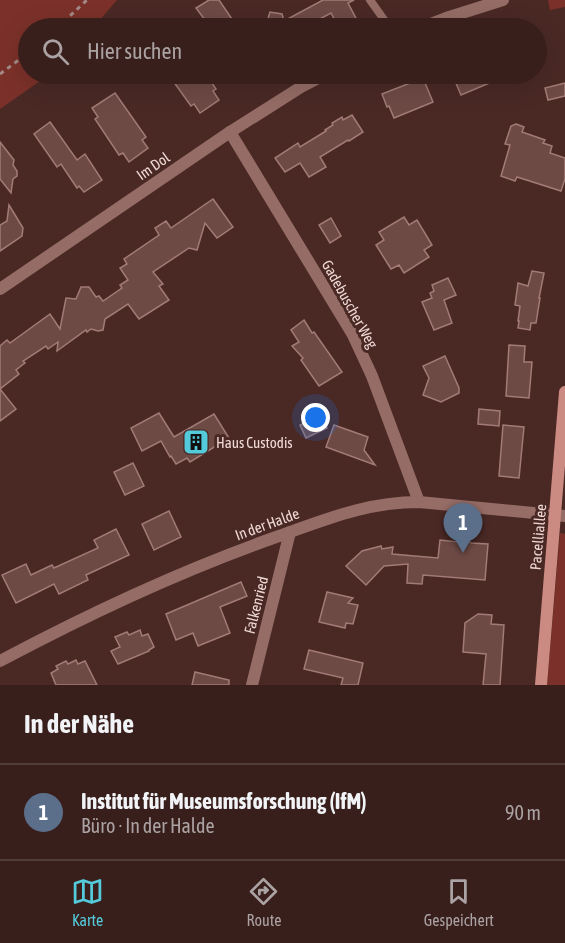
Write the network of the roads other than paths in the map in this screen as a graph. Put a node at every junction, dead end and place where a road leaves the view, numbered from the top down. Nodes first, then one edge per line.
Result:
1 (370, 0) edge
2 (503, 0) edge
3 (383, 18) edge
4 (446, 18) edge
5 (307, 84) edge
6 (230, 132) junction
7 (0, 289) edge
8 (565, 392) edge
9 (419, 502) junction
10 (560, 515) edge
11 (290, 532) junction
12 (0, 661) edge
13 (252, 685) edge
14 (541, 685) edge

1 - 3 lane
2 - 4 street
5 - 6 street, Im Dol
6 - 7 street, Im Dol
6 - 9 street, Gadebuscher Weg
8 - 10 street, Pacelliallee
9 - 10 street, In der Halde
9 - 11 street, In der Halde
10 - 14 street, Pacelliallee
11 - 12 street, In der Halde
11 - 13 street, Falkenried

